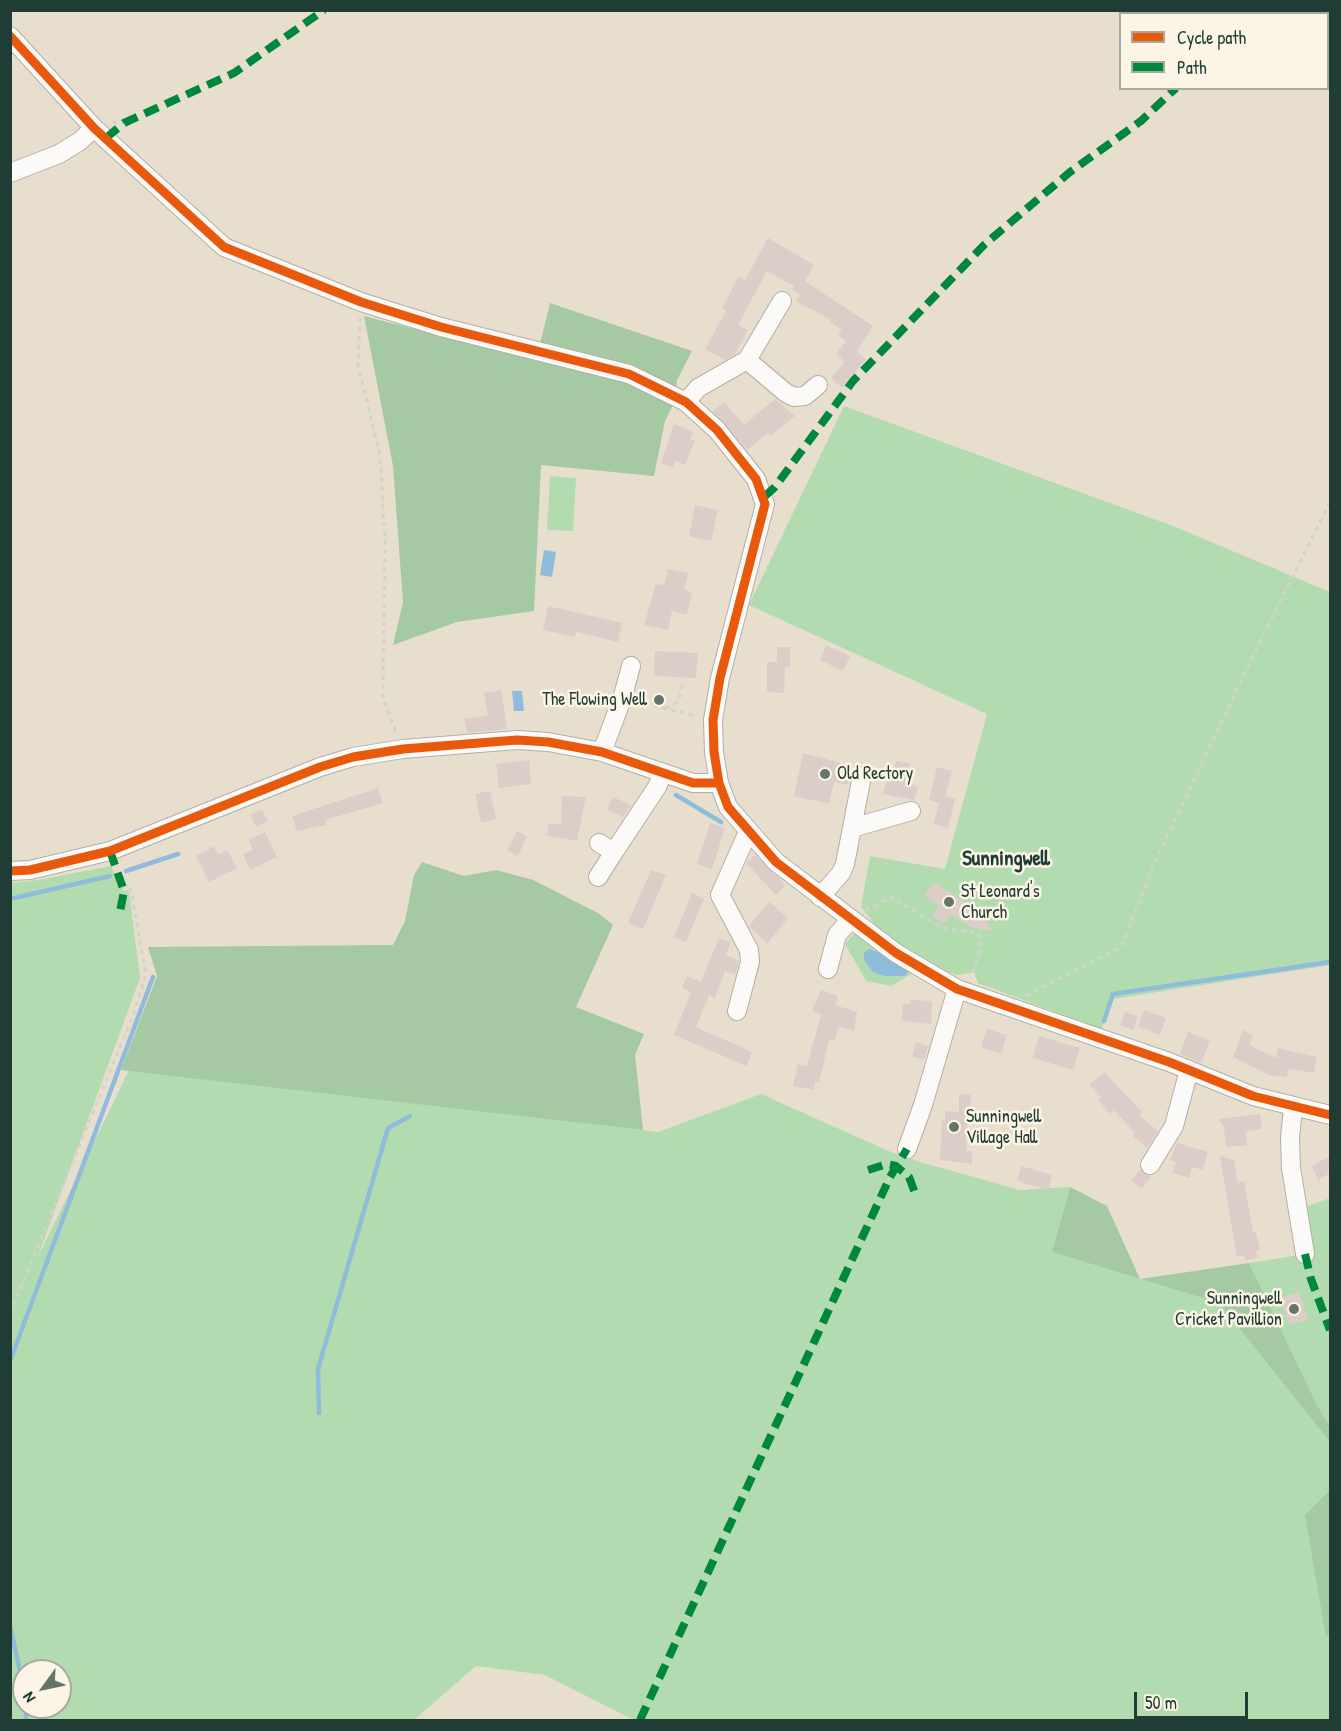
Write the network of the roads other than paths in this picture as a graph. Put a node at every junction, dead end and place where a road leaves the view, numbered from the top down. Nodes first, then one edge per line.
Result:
1 (10, 36) edge
2 (94, 128) junction
3 (10, 174) edge
4 (782, 301) dead end
5 (747, 360) junction
6 (818, 385) dead end
7 (686, 402) junction
8 (631, 666) dead end
9 (602, 752) junction
10 (662, 775) junction
11 (862, 776) dead end
12 (718, 783) junction
13 (911, 811) dead end
14 (852, 828) junction
15 (748, 832) junction
16 (10, 871) edge
17 (598, 877) dead end
18 (820, 897) junction
19 (852, 922) junction
20 (828, 969) dead end
21 (962, 990) junction
22 (737, 1011) dead end
23 (1189, 1070) junction
24 (1293, 1108) junction
25 (1330, 1115) edge
26 (906, 1149) dead end
27 (1150, 1165) dead end
28 (1305, 1254) dead end

1 - 2 street
2 - 3 street
2 - 7 street
4 - 5 street
5 - 6 street
5 - 7 street
7 - 12 street
8 - 9 street
9 - 10 street
9 - 16 street
10 - 12 street
10 - 17 street
11 - 14 street
12 - 15 street
13 - 14 street
14 - 18 street
15 - 18 street
15 - 22 street
18 - 19 street
19 - 20 street
19 - 21 street
21 - 23 street
21 - 26 street
23 - 24 street
23 - 27 street
24 - 25 street
24 - 28 street

